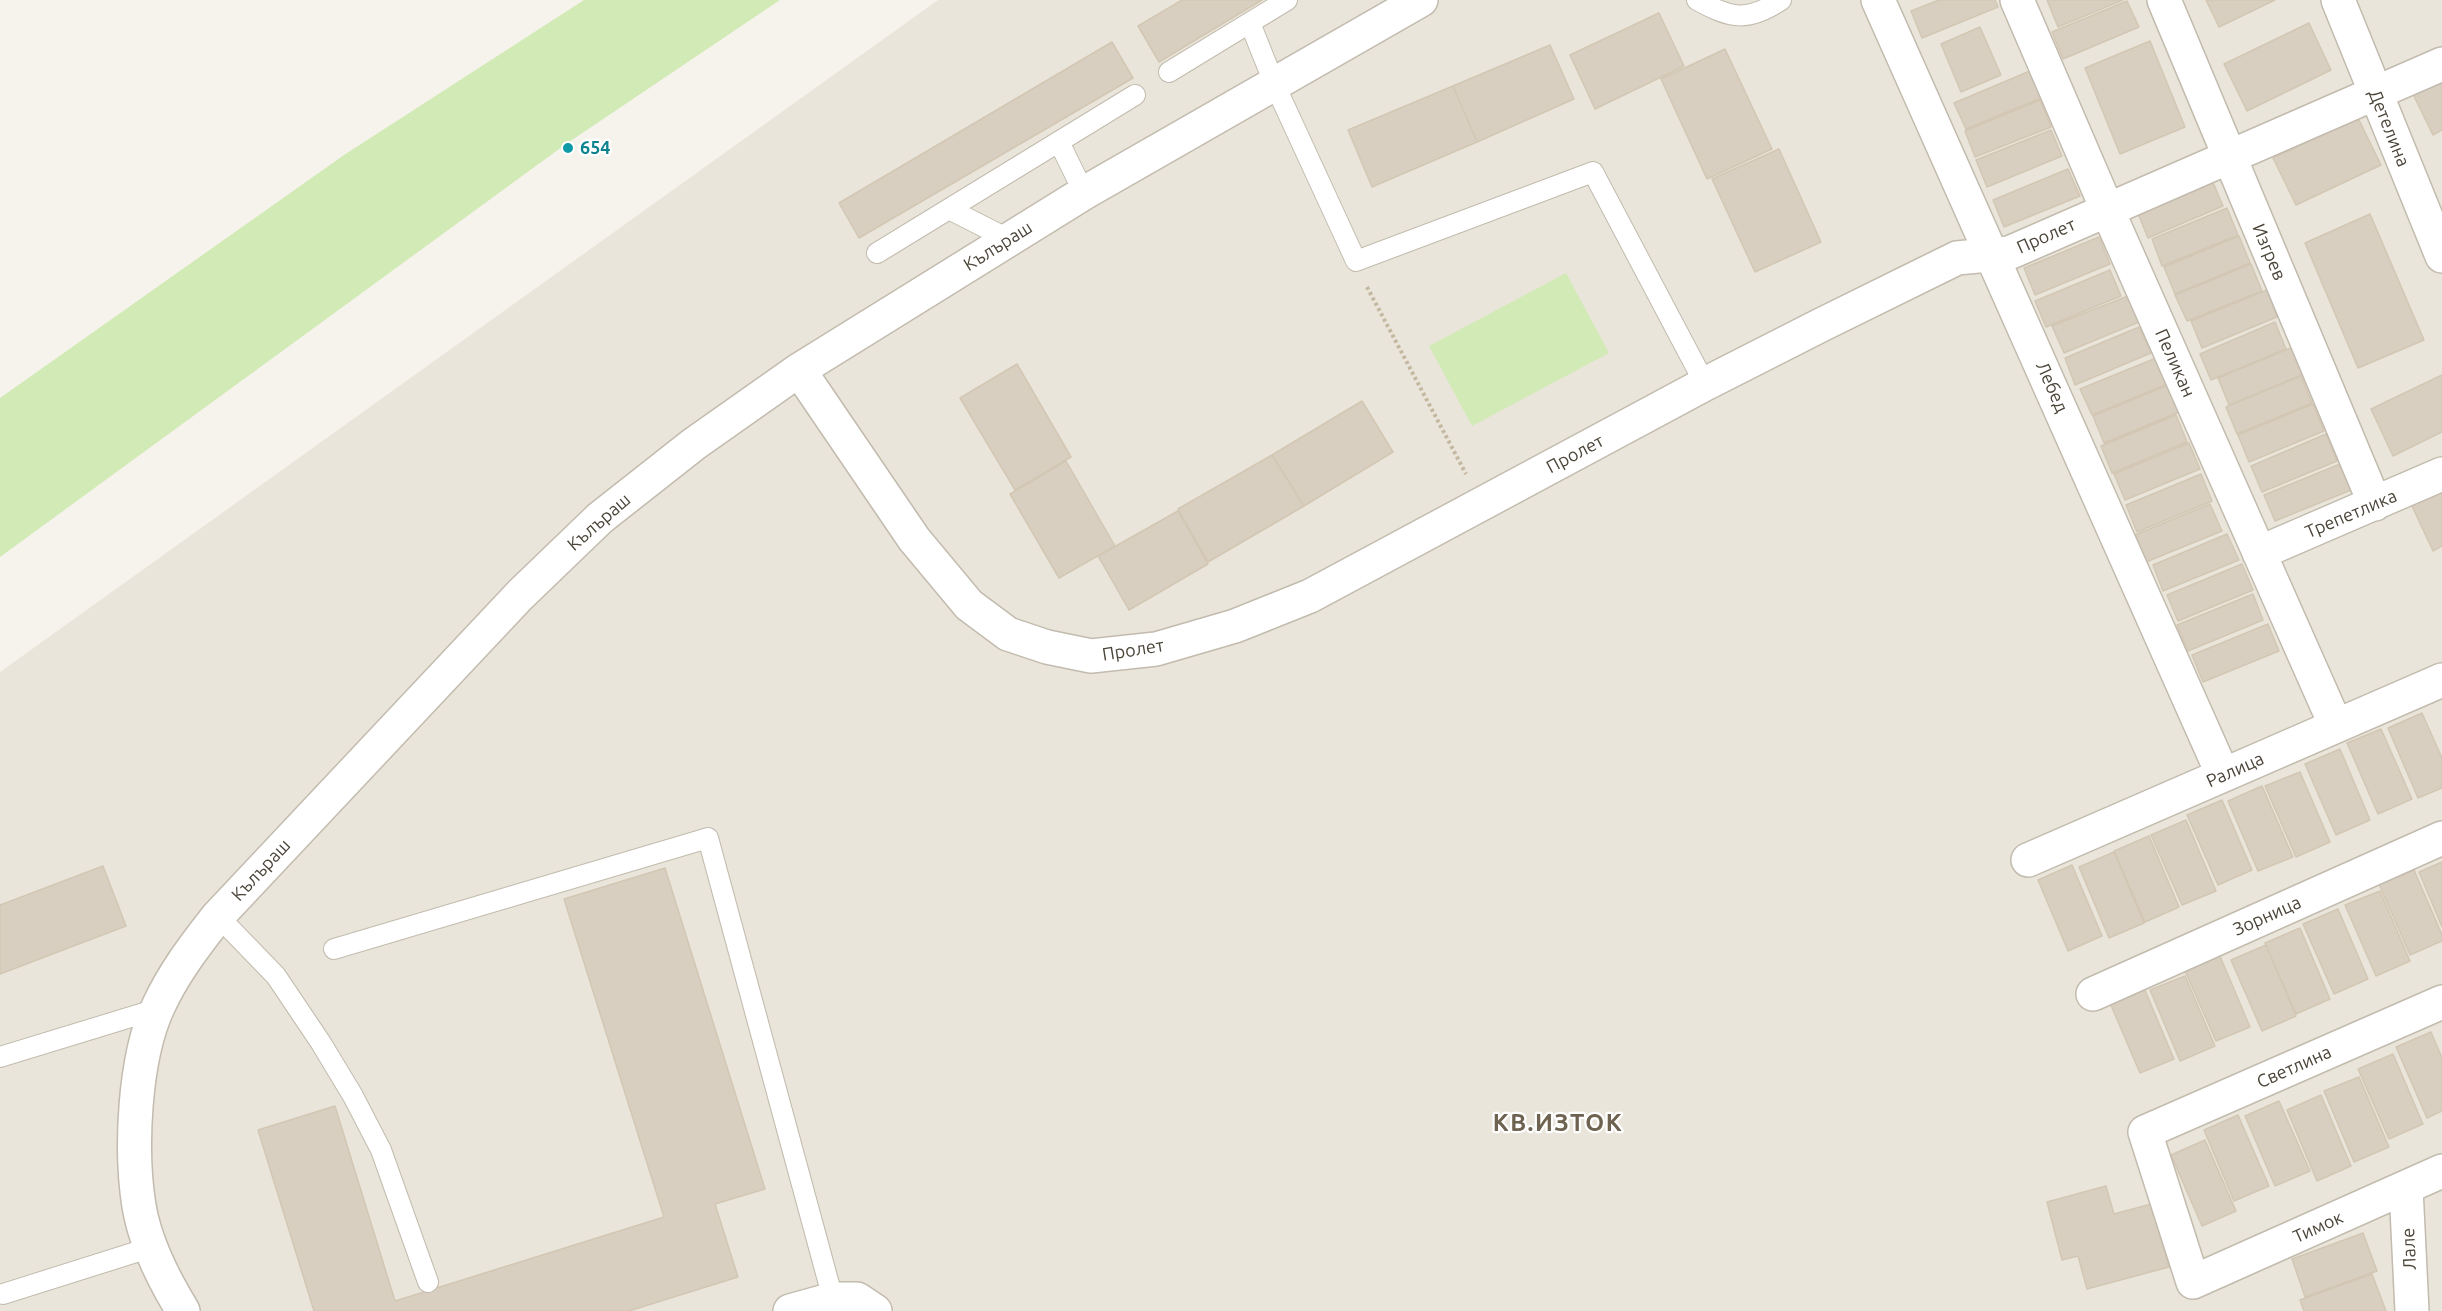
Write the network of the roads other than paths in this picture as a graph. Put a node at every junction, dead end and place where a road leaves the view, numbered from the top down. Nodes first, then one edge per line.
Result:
1 (1287, 0) edge
2 (1421, 0) edge
3 (1697, 0) edge
4 (1781, 0) edge
5 (1878, 0) edge
6 (2017, 0) edge
7 (2164, 0) edge
8 (2338, 0) edge
9 (1250, 23) junction
10 (2442, 64) edge
11 (1168, 72) dead end
12 (1274, 83) junction
13 (2375, 93) junction
14 (1135, 95) dead end
15 (1059, 142) junction
16 (2229, 157) junction
17 (1084, 193) junction
18 (949, 209) junction
19 (2107, 209) junction
20 (1008, 239) junction
21 (877, 253) dead end
22 (1993, 255) junction
23 (2442, 256) edge
24 (799, 370) junction
25 (1705, 384) junction
26 (2442, 474) edge
27 (2375, 504) junction
28 (2259, 553) junction
29 (2442, 680) edge
30 (2336, 726) junction
31 (2223, 775) junction
32 (2442, 838) edge
33 (2028, 860) dead end
34 (218, 916) junction
35 (334, 949) dead end
36 (2093, 994) dead end
37 (2442, 1002) edge
38 (157, 1009) junction
39 (0, 1058) edge
40 (2442, 1171) edge
41 (2406, 1188) junction
42 (152, 1247) junction
43 (428, 1282) dead end
44 (2193, 1282) joint
45 (4, 1297) edge
46 (833, 1299) junction
47 (183, 1311) edge
48 (790, 1311) edge
49 (875, 1311) edge
50 (2412, 1311) edge

1 - 9 lane
2 - 12 street, Кълъраш
3 - 4 lane
5 - 22 street, Лебед
6 - 19 street, Пеликан
7 - 16 street, Изгрев
8 - 13 street, Детелина
9 - 11 lane
9 - 12 lane
10 - 13 street, Пролет
12 - 17 street, Кълъраш
12 - 25 lane
13 - 16 street, Пролет
13 - 23 street, Детелина
14 - 15 lane
15 - 17 lane
15 - 18 lane
16 - 19 street, Пролет
16 - 27 street, Изгрев
17 - 20 street, Кълъраш
18 - 20 lane
18 - 21 lane
19 - 22 street, Пролет
19 - 28 street, Пеликан
20 - 24 street, Кълъраш
22 - 25 street, Пролет
22 - 31 street, Лебед
24 - 25 street, Пролет
24 - 34 street, Кълъраш
26 - 27 street, Трепетлика
27 - 28 street, Трепетлика
28 - 30 street, Пеликан
29 - 30 street, Ралица
30 - 31 street, Ралица
31 - 33 street, Ралица
32 - 36 street, Зорница
34 - 38 street, Кълъраш
34 - 43 lane
35 - 46 lane
37 - 44 street, Светлина
38 - 39 lane
38 - 42 street, Кълъраш
40 - 41 street, Тимок
41 - 44 street, Тимок
41 - 50 street, Лале
42 - 45 lane
42 - 47 street, Кълъраш
46 - 48 street
46 - 49 street

